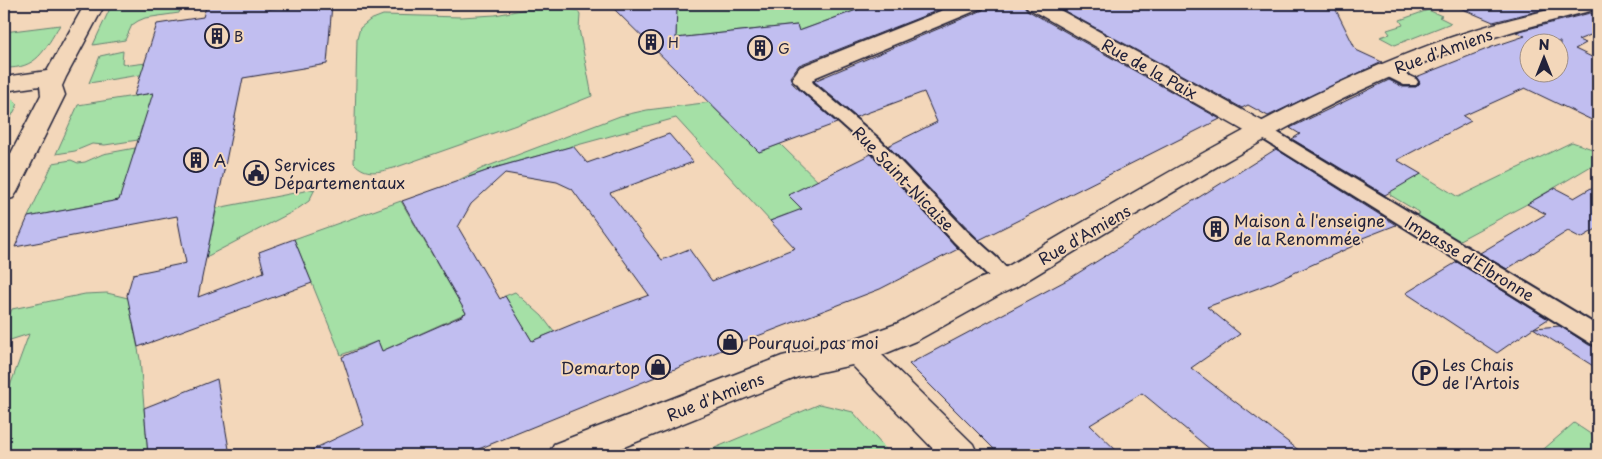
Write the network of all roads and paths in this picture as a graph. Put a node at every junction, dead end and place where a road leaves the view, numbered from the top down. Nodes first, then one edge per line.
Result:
1 (95, 4) edge
2 (975, 4) edge
3 (1035, 4) edge
4 (1589, 4) edge
5 (1388, 71) junction
6 (55, 77) junction
7 (803, 78) joint
8 (1410, 82) dead end
9 (4, 84) edge
10 (1264, 132) junction
11 (4, 192) edge
12 (1006, 280) junction
13 (1598, 337) edge
14 (858, 351) junction
15 (566, 455) edge
16 (961, 455) edge

1 - 6 street
2 - 7 street
3 - 10 street, Rue de la Paix
4 - 5 street, Rue d'Amiens
5 - 8 lane
5 - 10 street, Rue d'Amiens
6 - 9 street
6 - 11 street
7 - 12 lane, Rue Saint-Nicaise
10 - 12 street, Rue d'Amiens
10 - 13 lane, Impasse d'Elbronne
12 - 14 street, Rue d'Amiens
14 - 15 street, Rue d'Amiens
14 - 16 street

